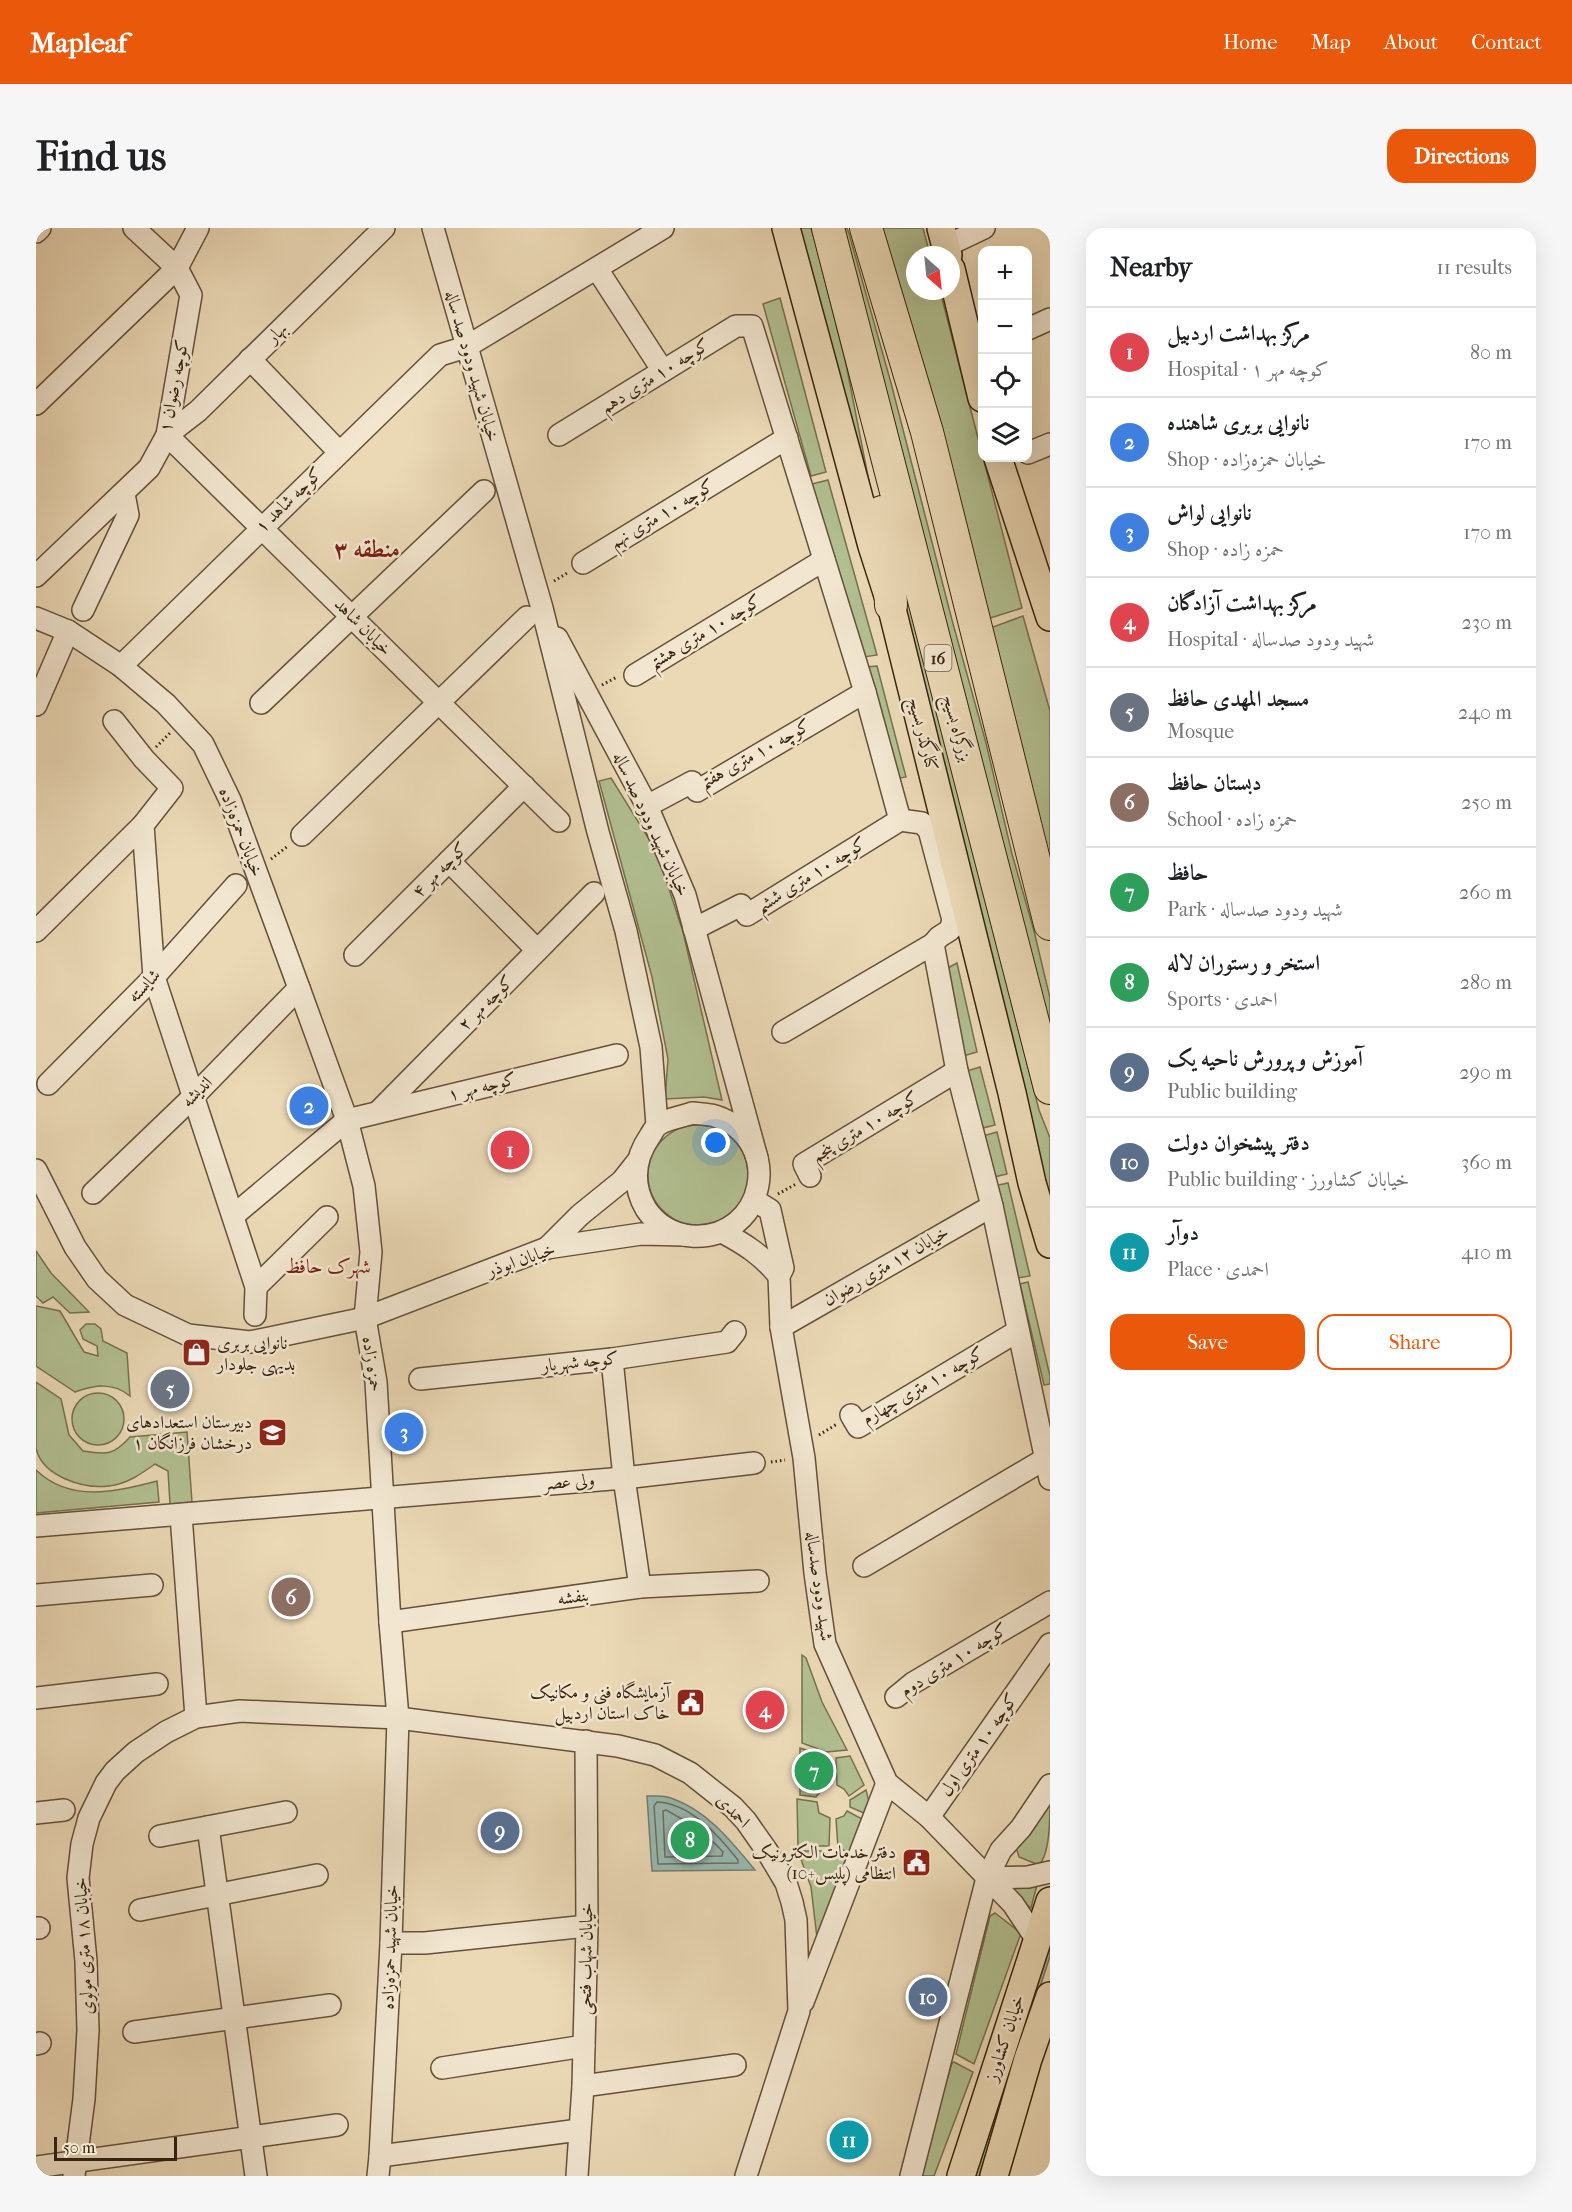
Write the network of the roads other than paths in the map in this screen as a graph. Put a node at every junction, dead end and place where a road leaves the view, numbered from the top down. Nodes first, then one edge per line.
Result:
1 (40, 228) edge
2 (134, 228) edge
3 (198, 228) edge
4 (384, 228) edge
5 (433, 228) edge
6 (663, 228) edge
7 (786, 228) edge
8 (828, 228) edge
9 (866, 228) edge
10 (984, 228) edge
11 (36, 232) edge
12 (951, 246) edge
13 (177, 268) junction
14 (597, 269) junction
15 (960, 295) edge
16 (1050, 319) edge
17 (1032, 326) edge
18 (466, 346) junction
19 (977, 350) edge
20 (250, 359) junction
21 (663, 371) junction
22 (36, 404) edge
23 (167, 435) junction
24 (560, 435) dead end
25 (787, 438) junction
26 (1050, 444) edge
27 (1032, 451) edge
28 (339, 452) junction
29 (1007, 462) edge
30 (484, 491) dead end
31 (124, 494) junction
32 (262, 527) junction
33 (824, 560) junction
34 (583, 563) road end
35 (36, 576) edge
36 (1045, 581) edge
37 (535, 605) junction
38 (891, 605) junction
39 (83, 610) dead end
40 (353, 617) junction
41 (1050, 617) edge
42 (36, 618) edge
43 (68, 631) junction
44 (121, 666) junction
45 (635, 675) road end
46 (865, 692) junction
47 (438, 702) junction
48 (261, 703) dead end
49 (36, 705) edge
50 (114, 721) dead end
51 (524, 786) junction
52 (647, 806) junction
53 (900, 820) junction
54 (559, 821) dead end
55 (143, 825) junction
56 (302, 835) road end
57 (449, 861) junction
58 (236, 885) dead end
59 (594, 893) dead end
60 (1050, 924) edge
61 (694, 929) junction
62 (36, 931) edge
63 (933, 944) junction
64 (537, 950) junction
65 (356, 955) dead end
66 (154, 977) junction
67 (299, 988) junction
68 (783, 1032) dead end
69 (617, 1055) dead end
70 (957, 1071) junction
71 (48, 1084) dead end
72 (1050, 1088) edge
73 (194, 1096) junction
74 (377, 1113) junction
75 (347, 1120) junction
76 (657, 1125) junction
77 (757, 1158) junction
78 (637, 1162) junction
79 (36, 1170) edge
80 (810, 1176) road end
81 (93, 1192) dead end
82 (755, 1198) junction
83 (992, 1206) junction
84 (233, 1216) junction
85 (327, 1217) dead end
86 (722, 1232) junction
87 (684, 1235) junction
88 (1050, 1244) edge
89 (546, 1248) junction
90 (779, 1276) junction
91 (256, 1287) junction
92 (255, 1315) dead end
93 (365, 1318) junction
94 (781, 1327) junction
95 (1018, 1331) junction
96 (735, 1332) dead end
97 (612, 1359) junction
98 (420, 1379) dead end
99 (851, 1415) road end
100 (754, 1463) road end
101 (1048, 1469) edge
102 (624, 1478) junction
103 (384, 1498) junction
104 (181, 1515) junction
105 (36, 1526) edge
106 (864, 1566) dead end
107 (758, 1581) dead end
108 (153, 1585) dead end
109 (640, 1587) junction
110 (36, 1595) edge
111 (1050, 1602) edge
112 (390, 1622) junction
113 (1050, 1644) edge
114 (157, 1684) dead end
115 (896, 1697) dead end
116 (36, 1698) edge
117 (196, 1717) junction
118 (398, 1718) junction
119 (586, 1741) junction
120 (887, 1782) junction
121 (1050, 1785) edge
122 (64, 1810) dead end
123 (286, 1812) dead end
124 (36, 1813) edge
125 (929, 1817) junction
126 (208, 1827) junction
127 (160, 1836) dead end
128 (1050, 1872) edge
129 (317, 1875) dead end
130 (987, 1878) junction
131 (217, 1896) junction
132 (1050, 1901) edge
133 (140, 1910) dead end
134 (587, 1926) junction
135 (1037, 1940) junction
136 (390, 1943) junction
137 (1050, 1996) edge
138 (330, 2006) dead end
139 (799, 2011) junction
140 (233, 2018) junction
141 (134, 2032) dead end
142 (584, 2046) junction
143 (735, 2065) dead end
144 (442, 2068) dead end
145 (583, 2086) junction
146 (337, 2125) dead end
147 (579, 2130) junction
148 (250, 2138) junction
149 (379, 2166) edge
150 (36, 2167) edge
151 (76, 2169) edge
152 (749, 2175) edge
153 (255, 2176) edge
154 (577, 2176) edge
155 (911, 2176) edge
156 (961, 2176) edge
157 (994, 2176) edge

1 - 11 street
2 - 13 street, کوچه رضوان ۱
3 - 13 street
4 - 20 street, بهار
5 - 18 street, خیابان شهید ودود صد ساله
6 - 14 street, کوچه شاهد ۱
7 - 38 main road, کنارگذر بسیج
8 - 38 highway
8 - 72 highway, بزرگراه بسیج / 16
9 - 60 highway
10 - 12 street
13 - 22 street
13 - 23 street, کوچه رضوان ۱
14 - 18 street, کوچه شاهد ۱
14 - 21 street
15 - 19 main road
16 - 17 street
18 - 28 street, کوچه شاهد ۱
18 - 37 street, خیابان شهید ودود صد ساله
20 - 23 street, بهار
20 - 28 street
21 - 24 street, کوچه ۱۰ متری دهم
21 - 25 street, کوچه ۱۰ متری دهم
23 - 31 street, کوچه رضوان ۱
23 - 32 street, خیابان شاهد
25 - 33 street
25 - 34 street, کوچه ۱۰ متری نهم
26 - 27 street
28 - 32 street, کوچه شاهد ۱
29 - 36 main road
30 - 40 street
31 - 35 street, کوچه رضوان ۱
31 - 39 street
32 - 40 street, خیابان شاهد
32 - 44 street, کوچه شاهد ۱
33 - 45 street, کوچه ۱۰ متری هشتم
33 - 46 street
36 - 41 main road
37 - 47 street
37 - 52 street, خیابان شهید ودود صد ساله
37 - 76 street, خیابان شهید ودود صد ساله
38 - 88 main road, کنارگذر بسیج
40 - 47 street, خیابان شاهد
40 - 48 street
42 - 43 street, خیابان حمزه‌زاده
43 - 44 street, خیابان حمزه‌زاده
43 - 49 street
44 - 67 street, خیابان حمزه‌زاده
46 - 52 street, کوچه ۱۰ متری هفتم
46 - 53 street
47 - 51 street, خیابان شاهد
47 - 56 street
50 - 55 street
51 - 54 street, خیابان شاهد
51 - 57 street, کوچه مهر ۴
52 - 61 street, خیابان شهید ودود صد ساله
53 - 61 street, کوچه ۱۰ متری ششم
53 - 63 street
55 - 62 street
55 - 66 street
57 - 64 street
57 - 65 street, کوچه مهر ۴
58 - 66 street, شایسته
59 - 64 street, کوچه مهر ۲
61 - 77 street, خیابان شهید ودود صد ساله
63 - 68 street
63 - 70 street
64 - 74 street, کوچه مهر ۲
66 - 71 street, شایسته
66 - 73 street
67 - 73 street, اندیشه
67 - 75 street, خیابان حمزه‌زاده
69 - 74 street, کوچه مهر ۱
70 - 80 street, کوچه ۱۰ متری پنجم
70 - 83 street
73 - 81 street, اندیشه
73 - 84 street
74 - 75 street, کوچه مهر ۱
75 - 84 street
75 - 93 street, حمزه زاده
76 - 77 street
76 - 78 street
77 - 82 street
78 - 87 street
78 - 89 street
79 - 93 street, خیابان ابوذر
82 - 86 street
82 - 90 street, شهید ودود صدساله
83 - 94 street, خیابان ۱۲ متری رضوان
83 - 95 street
84 - 91 street
85 - 91 street
86 - 87 street
86 - 90 street
87 - 89 street, خیابان ابوذر
89 - 93 street, خیابان ابوذر
90 - 94 street, شهید ودود صدساله
91 - 92 street
93 - 103 street, حمزه زاده
94 - 120 street, شهید ودود صدساله
95 - 99 street, کوچه ۱۰ متری چهارم
95 - 101 street
96 - 97 street, کوچه شهریار
97 - 98 street, کوچه شهریار
97 - 102 street
100 - 102 street, ولی عصر
101 - 106 street
102 - 103 street, ولی عصر
102 - 109 street
103 - 104 street, ولی عصر
103 - 112 street, حمزه زاده
104 - 105 street, ولی عصر
104 - 117 street
107 - 109 street, بنفشه
108 - 110 street
109 - 112 street, بنفشه
111 - 115 street, کوچه ۱۰ متری دوم
112 - 118 street, حمزه زاده
113 - 125 street, کوچه ۱۰ متری اول
114 - 116 street
117 - 118 street, خیابان ۱۸ متری مولوی
117 - 151 street, خیابان ۱۸ متری مولوی
118 - 119 street, احمدی
118 - 136 street, خیابان شهید حمزه‌زاده
119 - 134 street, خیابان شهاب فتحی
119 - 139 street, احمدی
120 - 125 street, شهید ودود صدساله
120 - 139 street
121 - 130 street
122 - 124 street
123 - 126 street
125 - 130 street, شهید ودود صدساله
126 - 127 street
126 - 131 street
128 - 130 street
129 - 131 street
130 - 135 street, شهید ودود صدساله
130 - 155 street
131 - 133 street
131 - 140 street
132 - 135 main road, خیابان کشاورز
134 - 136 street
134 - 142 street, خیابان شهاب فتحی
135 - 156 main road, خیابان کشاورز
136 - 149 street, خیابان شهید حمزه‌زاده
137 - 157 main road, خیابان کشاورز
138 - 140 street
139 - 152 street, احمدی
140 - 141 street
140 - 148 street
142 - 144 street
142 - 145 street, خیابان شهاب فتحی
143 - 145 street
145 - 147 street, خیابان شهاب فتحی
146 - 148 street
147 - 149 street
147 - 154 street, خیابان شهاب فتحی
148 - 151 street
148 - 153 street
150 - 151 street

